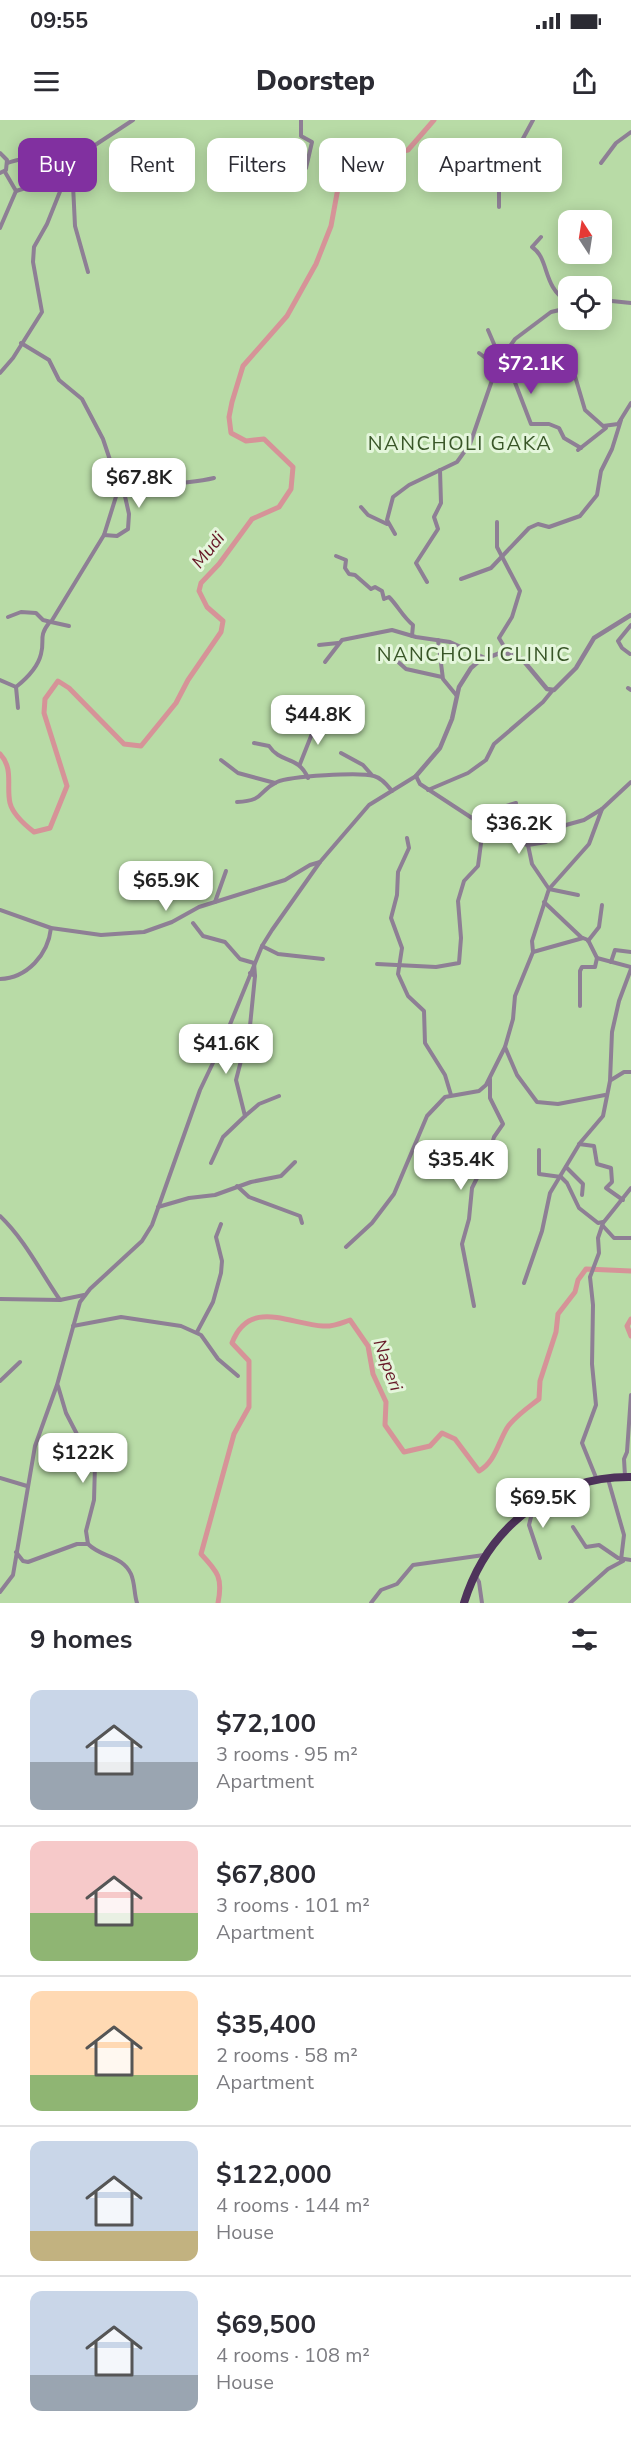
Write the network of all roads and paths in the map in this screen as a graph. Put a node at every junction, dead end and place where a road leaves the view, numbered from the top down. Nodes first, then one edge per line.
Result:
1 (133, 120) edge
2 (301, 120) edge
3 (533, 120) edge
4 (631, 132) edge
5 (305, 138) edge
6 (307, 139) edge
7 (97, 144) edge
8 (0, 153) edge
9 (18, 160) edge
10 (8, 163) junction
11 (601, 163) dead end
12 (307, 164) edge
13 (3, 172) edge
14 (16, 191) joint
15 (59, 192) edge
16 (73, 192) edge
17 (498, 207) dead end
18 (0, 228) edge
19 (541, 237) dead end
20 (88, 273) dead end
21 (558, 294) edge
22 (612, 301) edge
23 (631, 303) edge
24 (558, 311) edge
25 (488, 330) dead end
26 (21, 343) junction
27 (479, 354) dead end
28 (504, 354) junction
29 (569, 356) dead end
30 (494, 357) junction
31 (0, 373) edge
32 (631, 403) edge
33 (621, 420) junction
34 (607, 428) junction
35 (440, 470) junction
36 (214, 478) dead end
37 (119, 487) junction
38 (124, 492) junction
39 (361, 507) dead end
40 (497, 522) dead end
41 (390, 525) junction
42 (395, 534) dead end
43 (104, 535) junction
44 (502, 555) junction
45 (336, 556) dead end
46 (461, 579) dead end
47 (427, 582) dead end
48 (631, 615) edge
49 (8, 617) dead end
50 (50, 623) junction
51 (631, 625) edge
52 (69, 626) dead end
53 (412, 636) junction
54 (438, 640) junction
55 (338, 644) junction
56 (319, 645) dead end
57 (508, 653) junction
58 (630, 654) edge
59 (485, 658) junction
60 (396, 660) dead end
61 (325, 662) dead end
62 (442, 677) junction
63 (0, 680) edge
64 (16, 687) junction
65 (552, 691) junction
66 (457, 696) junction
67 (18, 708) dead end
68 (317, 721) dead end
69 (254, 743) dead end
70 (341, 753) dead end
71 (221, 760) dead end
72 (300, 764) junction
73 (371, 775) junction
74 (416, 776) junction
75 (308, 778) junction
76 (631, 782) edge
77 (275, 783) junction
78 (427, 790) junction
79 (392, 791) junction
80 (237, 802) dead end
81 (516, 803) dead end
82 (602, 808) junction
83 (475, 820) junction
84 (483, 828) junction
85 (407, 838) dead end
86 (528, 845) junction
87 (320, 862) junction
88 (226, 871) dead end
89 (549, 889) junction
90 (578, 895) dead end
91 (215, 902) junction
92 (544, 902) junction
93 (602, 906) dead end
94 (0, 910) edge
95 (193, 923) dead end
96 (51, 928) junction
97 (583, 938) junction
98 (588, 941) junction
99 (262, 946) junction
100 (533, 952) junction
101 (631, 952) edge
102 (597, 958) junction
103 (323, 959) dead end
104 (611, 962) junction
105 (254, 963) junction
106 (377, 964) dead end
107 (398, 964) junction
108 (631, 968) edge
109 (250, 973) junction
110 (255, 976) junction
111 (0, 979) edge
112 (580, 1006) dead end
113 (505, 1047) junction
114 (631, 1072) edge
115 (490, 1079) junction
116 (610, 1081) junction
117 (451, 1095) junction
118 (605, 1095) junction
119 (279, 1096) dead end
120 (244, 1116) junction
121 (579, 1144) junction
122 (539, 1150) dead end
123 (295, 1162) dead end
124 (212, 1163) dead end
125 (566, 1167) junction
126 (561, 1177) junction
127 (237, 1186) junction
128 (631, 1188) edge
129 (582, 1196) dead end
130 (623, 1200) junction
131 (158, 1207) junction
132 (0, 1216) edge
133 (302, 1223) dead end
134 (221, 1224) dead end
135 (603, 1224) junction
136 (630, 1240) edge
137 (346, 1247) dead end
138 (524, 1283) dead end
139 (85, 1295) junction
140 (0, 1299) edge
141 (60, 1300) junction
142 (474, 1306) dead end
143 (74, 1326) junction
144 (197, 1332) junction
145 (20, 1362) dead end
146 (238, 1376) dead end
147 (0, 1381) edge
148 (57, 1385) junction
149 (631, 1395) edge
150 (628, 1477) edge
151 (0, 1478) edge
152 (608, 1478) junction
153 (597, 1480) junction
154 (27, 1486) junction
155 (530, 1508) junction
156 (573, 1527) dead end
157 (88, 1544) junction
158 (16, 1552) junction
159 (485, 1555) junction
160 (540, 1558) dead end
161 (623, 1560) junction
162 (631, 1560) edge
163 (475, 1575) junction
164 (0, 1592) edge
165 (137, 1603) edge
166 (370, 1603) edge
167 (464, 1603) edge
168 (482, 1603) edge
169 (570, 1603) edge

1 - 7 street
2 - 5 street
3 - 17 street
4 - 11 street
6 - 12 street
8 - 10 street
9 - 10 street
10 - 13 street
13 - 14 street
14 - 18 street
15 - 26 street
16 - 20 street
19 - 21 street
22 - 23 street
24 - 28 street
25 - 30 street
26 - 31 street
26 - 37 street
27 - 30 street
28 - 30 street
28 - 34 street
28 - 35 street
29 - 34 street
32 - 33 street
33 - 34 street
33 - 44 street
35 - 41 street
35 - 47 street
36 - 38 street
37 - 38 street
37 - 43 street
38 - 43 street
39 - 41 street
40 - 44 street
41 - 42 street
43 - 50 street
44 - 46 street
44 - 57 street
45 - 53 street
48 - 65 street
49 - 50 street
50 - 52 street
50 - 64 street
51 - 58 street
53 - 54 street
53 - 55 street
54 - 59 street
54 - 62 street
55 - 56 street
55 - 61 street
57 - 59 street
57 - 65 street
59 - 66 street
60 - 62 street
62 - 66 street
63 - 64 street
64 - 67 street
65 - 78 street
66 - 74 street
68 - 72 street
69 - 72 street
70 - 73 street
71 - 77 street
72 - 75 street
73 - 75 street
73 - 79 street
74 - 78 street
74 - 79 street
75 - 77 street
76 - 82 street
77 - 80 street
78 - 83 street
79 - 87 street
81 - 83 street
82 - 86 street
82 - 89 street
83 - 84 street
84 - 86 street
84 - 107 street
85 - 107 street
86 - 89 street
87 - 91 street
87 - 99 street
88 - 91 street
89 - 90 street
89 - 92 street
91 - 96 street
92 - 97 street
92 - 100 street
93 - 98 street
94 - 96 street
95 - 105 street
96 - 111 street
97 - 98 street
97 - 100 street
98 - 102 street
99 - 103 street
99 - 105 street
100 - 113 street
101 - 104 street
102 - 104 street
102 - 112 street
104 - 108 street
105 - 109 street
105 - 110 street
106 - 107 street
107 - 117 street
108 - 116 street
109 - 110 street
109 - 131 street
110 - 120 street
113 - 115 street
113 - 118 street
114 - 116 street
115 - 117 street
115 - 142 street
116 - 118 street
117 - 137 street
118 - 121 street
119 - 120 street
120 - 124 street
121 - 125 street
121 - 130 street
122 - 126 street
123 - 127 street
125 - 126 street
125 - 129 street
126 - 135 street
126 - 138 street
127 - 131 street
127 - 133 street
128 - 130 street
130 - 135 street
131 - 139 street
132 - 141 street
134 - 144 street
135 - 136 street
135 - 153 street
139 - 141 street
139 - 143 street
140 - 141 street
143 - 144 street
143 - 148 street
144 - 146 street
145 - 147 street
148 - 154 street
148 - 157 street
149 - 150 street
150 - 152 highway
151 - 154 street
152 - 153 highway
152 - 161 street
153 - 155 highway
154 - 158 street
155 - 159 highway
155 - 160 street
156 - 161 street
157 - 158 street
157 - 165 street
158 - 164 street
159 - 163 highway
159 - 166 street
161 - 162 street
161 - 169 street
163 - 167 highway
163 - 168 street

